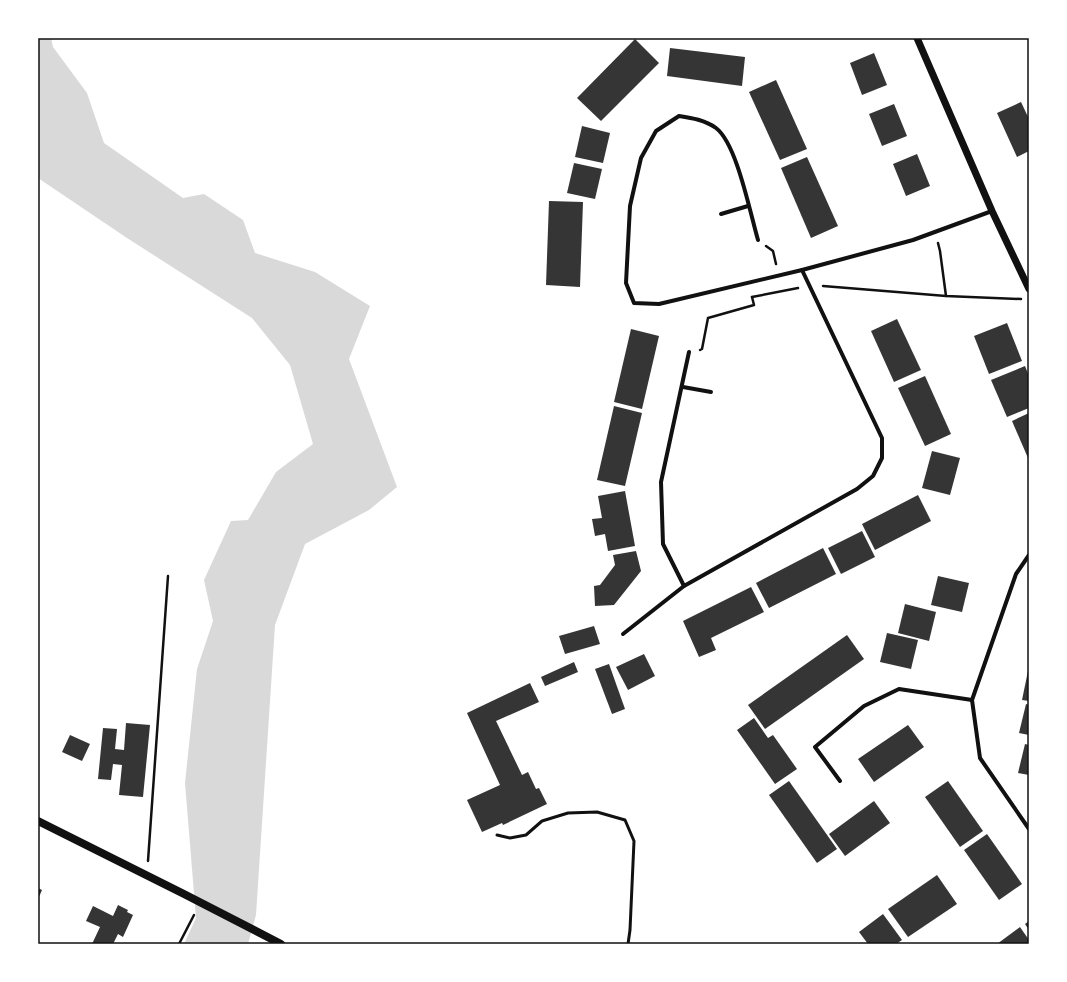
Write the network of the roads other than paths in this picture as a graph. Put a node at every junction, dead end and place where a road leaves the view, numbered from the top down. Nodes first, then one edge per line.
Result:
1 (917, 38) edge
2 (748, 206) junction
3 (992, 211) junction
4 (721, 214) dead end
5 (758, 240) road end
6 (802, 270) junction
7 (1029, 289) edge
8 (689, 352) road end
9 (683, 387) junction
10 (711, 392) dead end
11 (1029, 555) edge
12 (684, 586) junction
13 (623, 634) dead end
14 (972, 700) junction
15 (840, 781) dead end
16 (38, 821) edge
17 (1029, 829) edge
18 (497, 835) dead end
19 (281, 944) edge
20 (628, 944) edge

1 - 3 street
2 - 4 street
2 - 5 street
2 - 6 street
3 - 6 street
3 - 7 street
6 - 12 street
8 - 9 street
9 - 10 street
9 - 12 street
11 - 14 street
12 - 13 street
14 - 15 street
14 - 17 street
16 - 19 main road
18 - 20 lane

